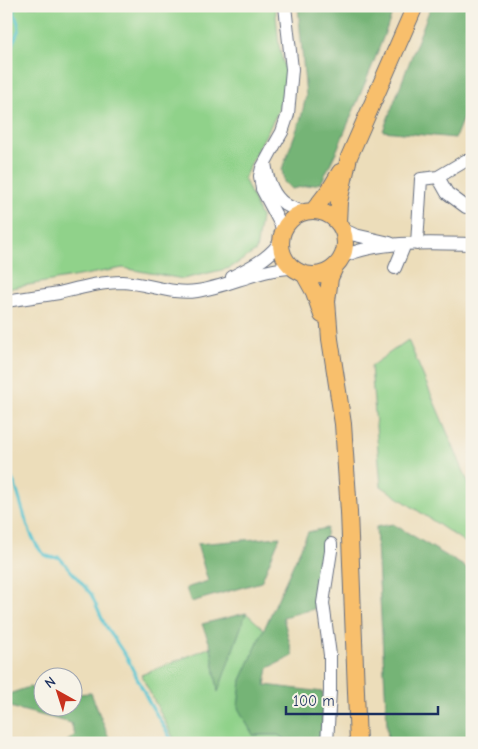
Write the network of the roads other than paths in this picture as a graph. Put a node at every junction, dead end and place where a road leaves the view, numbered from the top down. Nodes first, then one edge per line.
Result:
1 (285, 6) edge
2 (415, 6) edge
3 (350, 157) junction
4 (472, 161) edge
5 (266, 163) junction
6 (438, 177) junction
7 (472, 207) edge
8 (308, 211) junction
9 (340, 225) junction
10 (282, 236) junction
11 (405, 244) junction
12 (472, 244) edge
13 (338, 262) junction
14 (395, 268) dead end
15 (299, 271) junction
16 (216, 287) junction
17 (6, 301) edge
18 (330, 339) junction
19 (331, 544) dead end
20 (327, 743) edge
21 (358, 743) edge

1 - 5 street
2 - 3 main road
3 - 8 main road
3 - 9 main road
4 - 6 street
5 - 8 street
5 - 10 street
6 - 7 street
6 - 11 street
8 - 9 main road
8 - 10 main road
9 - 11 street
9 - 13 main road
10 - 15 main road
10 - 16 street
11 - 12 street
11 - 13 street
11 - 14 street
13 - 15 main road
13 - 18 main road
15 - 16 street
15 - 18 main road
16 - 17 street
18 - 21 main road
19 - 20 street

